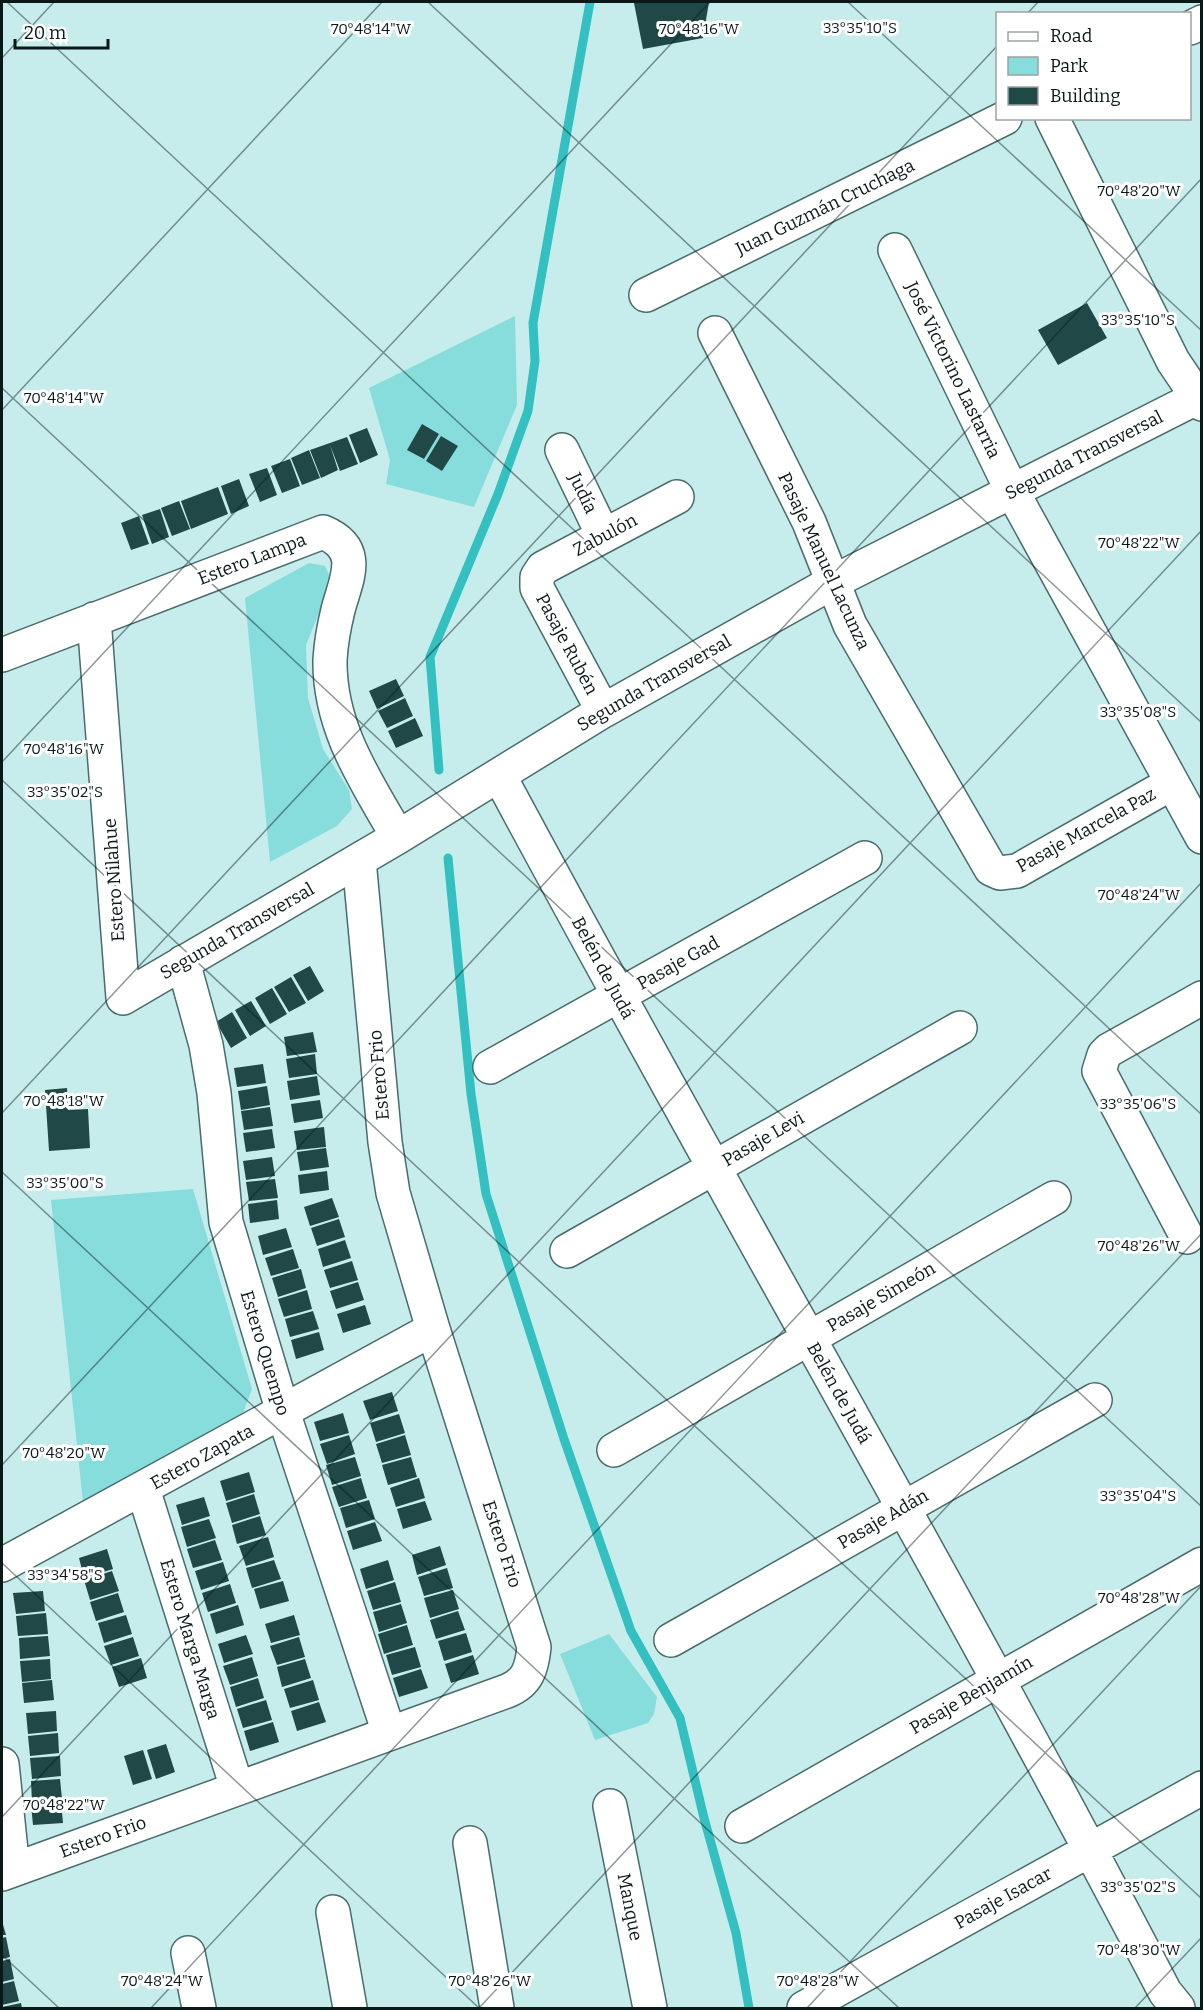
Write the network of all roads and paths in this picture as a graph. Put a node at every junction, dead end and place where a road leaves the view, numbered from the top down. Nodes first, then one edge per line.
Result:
1 (1001, 120) edge
2 (1053, 120) edge
3 (895, 250) dead end
4 (646, 295) dead end
5 (715, 333) dead end
6 (1200, 399) edge
7 (562, 450) dead end
8 (1012, 491) junction
9 (677, 497) dead end
10 (603, 535) junction
11 (537, 577) joint
12 (833, 582) junction
13 (94, 619) junction
14 (2, 655) edge
15 (603, 711) junction
16 (500, 777) junction
17 (1172, 783) junction
18 (398, 837) junction
19 (1202, 837) edge
20 (866, 858) dead end
21 (359, 860) junction
22 (1000, 873) joint
23 (183, 962) junction
24 (617, 996) junction
25 (123, 998) joint
26 (1202, 999) edge
27 (960, 1028) dead end
28 (490, 1067) dead end
29 (712, 1168) junction
30 (1054, 1198) dead end
31 (1187, 1237) dead end
32 (567, 1251) dead end
33 (433, 1329) junction
34 (808, 1339) junction
35 (1095, 1400) dead end
36 (283, 1412) junction
37 (614, 1450) dead end
38 (143, 1489) junction
39 (904, 1508) junction
40 (1202, 1564) edge
41 (2, 1565) edge
42 (671, 1641) dead end
43 (997, 1680) junction
44 (389, 1733) junction
45 (2, 1764) edge
46 (237, 1788) junction
47 (1202, 1788) edge
48 (610, 1806) dead end
49 (742, 1826) dead end
50 (470, 1843) dead end
51 (1091, 1850) junction
52 (7, 1872) edge
53 (333, 1912) dead end
54 (188, 1953) dead end
55 (199, 2008) edge
56 (350, 2008) edge
57 (497, 2008) edge
58 (650, 2008) edge
59 (804, 2008) edge
60 (1178, 2008) edge

1 - 4 street, Juan Guzmán Cruchaga
2 - 6 street
3 - 8 street, José Victorino Lastarria
5 - 12 street, Pasaje Manuel Lacunza
6 - 8 street, Segunda Transversal
7 - 10 street, Judía
8 - 12 street, Segunda Transversal
8 - 17 street, José Victorino Lastarria
9 - 10 street, Zabulón
10 - 11 street, Zabulón
11 - 15 street, Pasaje Rubén
12 - 15 street, Segunda Transversal
12 - 22 street, Pasaje Manuel Lacunza
13 - 14 street, Estero Lampa
13 - 18 street, Estero Lampa
13 - 25 street, Estero Nilahue
15 - 16 street, Segunda Transversal
16 - 18 street, Segunda Transversal
16 - 24 street, Belén de Judá
17 - 19 street, José Victorino Lastarria
17 - 22 street, Pasaje Marcela Paz
18 - 21 street, Segunda Transversal
20 - 24 street, Pasaje Gad
21 - 23 street, Segunda Transversal
21 - 33 street, Estero Frio
23 - 25 street, Segunda Transversal
23 - 36 street, Estero Quempo
24 - 28 street, Pasaje Gad
24 - 29 street, Belén de Judá
26 - 31 street
27 - 29 street, Pasaje Levi
29 - 32 street, Pasaje Levi
29 - 34 street, Belén de Judá
30 - 34 street, Pasaje Simeón
33 - 36 street, Estero Zapata
33 - 44 street, Estero Frio
34 - 37 street, Pasaje Simeón
34 - 39 street, Belén de Judá
35 - 39 street, Pasaje Adán
36 - 38 street, Estero Zapata
36 - 44 street, Estero Quempo
38 - 41 street, Estero Zapata
38 - 46 street, Estero Marga Marga
39 - 42 street, Pasaje Adán
39 - 43 street, Belén de Judá
40 - 43 street, Pasaje Benjamín
43 - 49 street, Pasaje Benjamín
43 - 51 street, Belén de Judá
44 - 46 street, Estero Frio
45 - 52 street
46 - 52 street, Estero Frio
47 - 51 street, Pasaje Isacar
48 - 58 street, Manque
50 - 57 street
51 - 59 street, Pasaje Isacar
51 - 60 street, Belén de Judá
53 - 56 street
54 - 55 street

